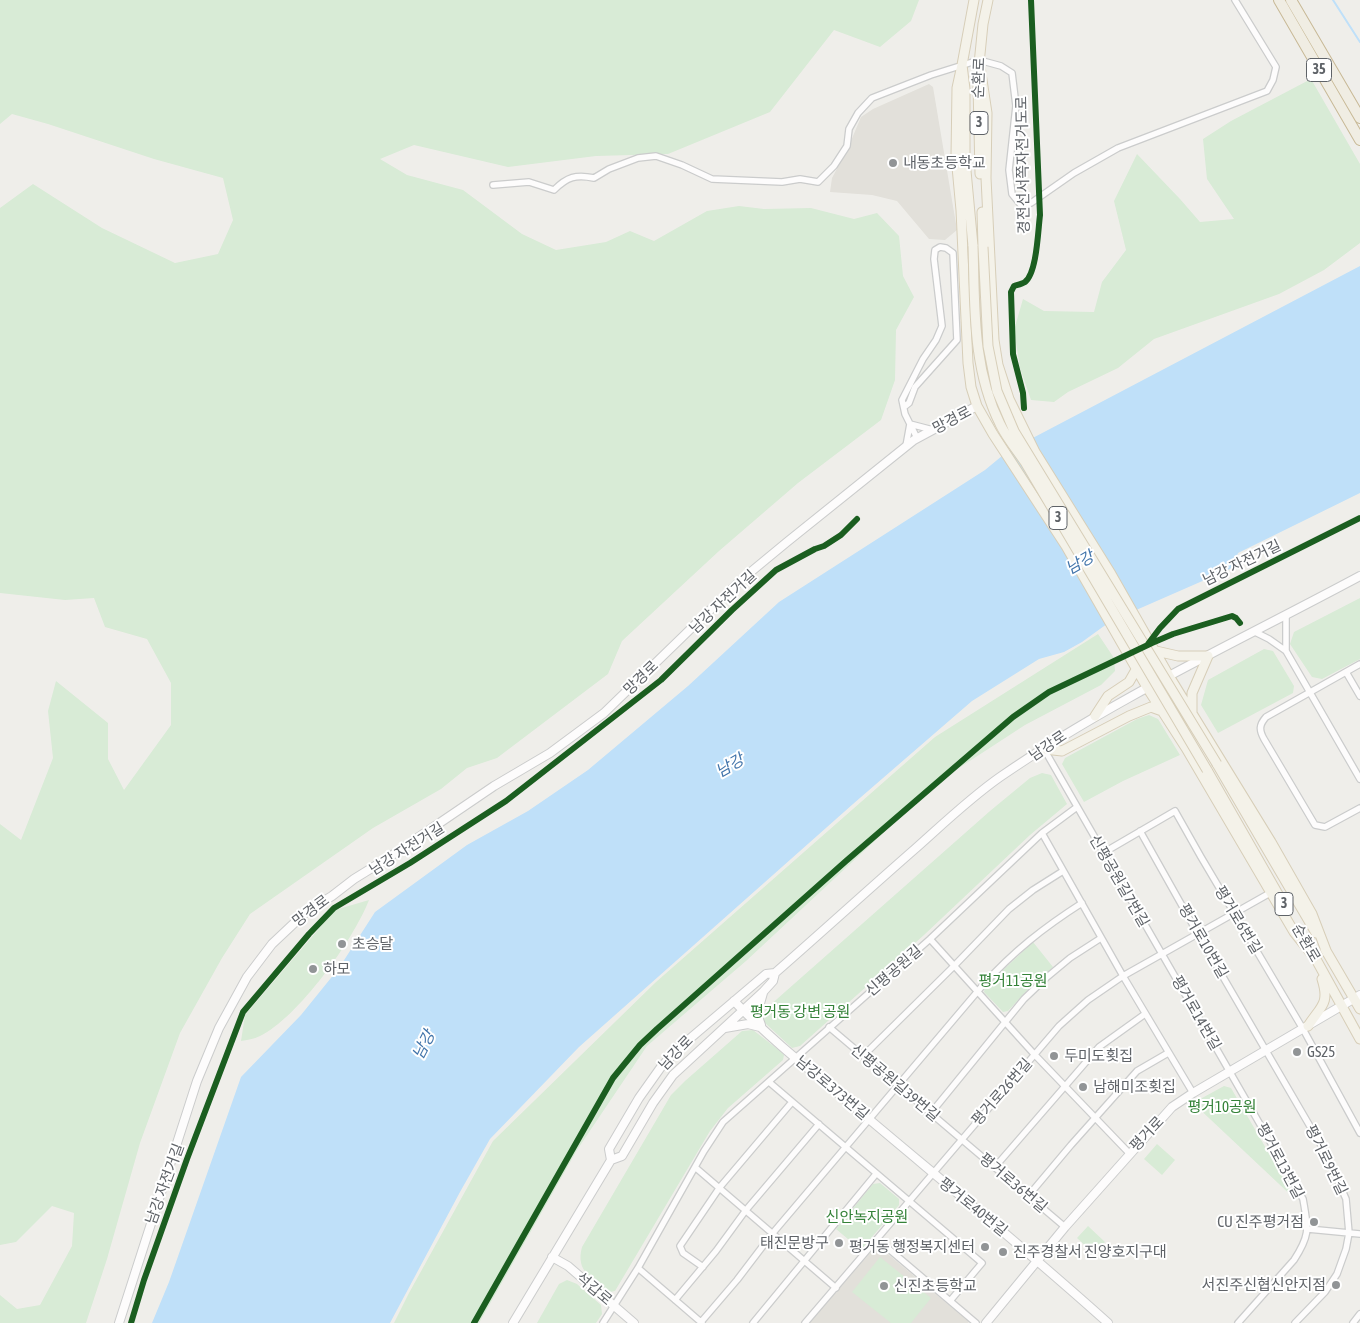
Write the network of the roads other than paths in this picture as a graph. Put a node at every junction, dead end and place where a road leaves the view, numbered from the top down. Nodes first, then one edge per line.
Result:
1 (974, 0) edge
2 (988, 0) edge
3 (1235, 0) edge
4 (1279, 0) edge
5 (1291, 0) edge
6 (979, 60) junction
7 (962, 65) junction
8 (1360, 118) edge
9 (1360, 140) edge
10 (493, 185) dead end
11 (978, 247) junction
12 (1009, 399) junction
13 (904, 406) junction
14 (977, 406) junction
15 (910, 424) junction
16 (933, 430) junction
17 (917, 438) junction
18 (906, 446) junction
19 (1360, 576) edge
20 (1286, 616) junction
21 (1255, 632) junction
22 (1156, 651) junction
23 (1286, 651) junction
24 (1208, 656) junction
25 (1360, 664) edge
26 (1137, 668) junction
27 (1346, 672) junction
28 (1169, 676) junction
29 (1148, 689) junction
30 (1309, 692) junction
31 (1360, 696) edge
32 (1162, 711) junction
33 (1192, 712) junction
34 (1096, 716) junction
35 (1044, 749) junction
36 (1360, 778) edge
37 (1077, 807) junction
38 (1360, 808) edge
39 (1140, 831) junction
40 (1042, 833) junction
41 (1103, 853) junction
42 (1063, 872) junction
43 (1270, 893) junction
44 (1082, 904) junction
45 (1234, 913) junction
46 (1198, 934) junction
47 (1101, 938) junction
48 (930, 939) junction
49 (1328, 953) junction
50 (1162, 954) junction
51 (1316, 960) junction
52 (954, 966) junction
53 (774, 974) junction
54 (1123, 976) junction
55 (977, 991) junction
56 (763, 992) junction
57 (1357, 997) edge
58 (734, 1001) junction
59 (1342, 1006) junction
60 (1360, 1009) edge
61 (743, 1011) junction
62 (1145, 1014) junction
63 (1005, 1021) junction
64 (762, 1027) junction
65 (1305, 1027) junction
66 (724, 1028) junction
67 (829, 1028) junction
68 (1360, 1039) edge
69 (1266, 1050) junction
70 (1168, 1053) junction
71 (1034, 1054) junction
72 (862, 1056) junction
73 (796, 1058) junction
74 (1230, 1072) junction
75 (769, 1082) junction
76 (898, 1086) junction
77 (1065, 1087) junction
78 (1192, 1093) junction
79 (792, 1102) junction
80 (930, 1113) junction
81 (1095, 1118) junction
82 (869, 1120) junction
83 (819, 1124) junction
84 (1360, 1133) edge
85 (961, 1140) junction
86 (846, 1148) junction
87 (1129, 1153) junction
88 (611, 1160) junction
89 (995, 1167) junction
90 (696, 1168) junction
91 (932, 1173) junction
92 (876, 1174) junction
93 (720, 1188) junction
94 (1028, 1195) junction
95 (908, 1202) junction
96 (746, 1210) junction
97 (1065, 1227) junction
98 (1308, 1229) junction
99 (1349, 1233) junction
100 (772, 1234) junction
101 (1360, 1234) edge
102 (877, 1240) junction
103 (552, 1257) junction
104 (1038, 1260) junction
105 (804, 1261) junction
106 (703, 1267) junction
107 (638, 1268) junction
108 (836, 1288) junction
109 (674, 1300) junction
110 (950, 1301) junction
111 (614, 1305) junction
112 (1360, 1314) edge
113 (119, 1323) edge
114 (513, 1323) edge
115 (603, 1323) edge
116 (634, 1323) edge
117 (701, 1323) edge
118 (753, 1323) edge
119 (805, 1323) edge
120 (976, 1323) edge
121 (986, 1323) edge
122 (1108, 1323) edge
123 (1238, 1323) edge
124 (1295, 1323) edge
125 (1352, 1323) edge

1 - 7 main road, 순환로 / 3
2 - 6 main road, 순환로 / 3
3 - 6 street
4 - 9 highway, 35
5 - 8 highway, 35
6 - 7 street
6 - 11 main road, 순환로 / 3
6 - 12 main road
7 - 10 street
7 - 11 main road, 순환로 / 3
7 - 14 main road, 망경로
11 - 49 main road, 순환로 / 3, bridge
11 - 51 main road, 순환로 / 3, bridge
12 - 14 main road
12 - 22 main road
13 - 13 street
13 - 15 street
14 - 16 street, 망경로
14 - 26 main road
15 - 16 street
15 - 17 street
15 - 18 street
16 - 17 street, 망경로
17 - 18 street, 망경로
18 - 113 street, 망경로
19 - 20 street, 남강로
20 - 21 street, 남강로
20 - 23 street
21 - 23 street
21 - 24 street, 남강로
22 - 24 main road
22 - 28 main road
23 - 30 street
24 - 28 street, 남강로
24 - 33 main road
25 - 27 street
26 - 29 main road
26 - 34 main road
27 - 30 street
27 - 31 street
28 - 29 street, 남강로
28 - 33 main road
29 - 32 main road
29 - 34 street, 남강로
30 - 36 street
30 - 38 street
32 - 35 main road
32 - 43 main road
33 - 49 main road
34 - 35 street, 남강로
35 - 37 street
35 - 53 street, 남강로
37 - 40 street, 신평공원길
37 - 41 street, 신평공원길7번길
39 - 41 street
39 - 45 street, 평거로6번길
39 - 46 street, 평거로10번길
40 - 42 street
40 - 48 street, 신평공원길
41 - 50 street, 신평공원길7번길
42 - 44 street
42 - 52 street
43 - 45 street
43 - 51 main road
44 - 47 street
44 - 55 street
45 - 46 street
45 - 65 street, 평거로6번길
46 - 50 street
46 - 69 street, 평거로10번길
47 - 54 street
47 - 63 street
48 - 52 street
48 - 67 street, 신평공원길
49 - 57 main road, 순환로 / 3
50 - 54 street
50 - 74 street, 평거로14번길
51 - 59 main road, 순환로 / 3
51 - 65 main road
52 - 55 street
52 - 72 street
53 - 56 street, 남강로
53 - 58 street, 남강로
54 - 62 street
54 - 71 street
55 - 63 street
55 - 76 street
56 - 61 street, 남강로
56 - 64 street
57 - 59 street, 평거로
57 - 60 main road, 순환로 / 3
58 - 61 street, 남강로373번길
58 - 88 street, 남강로
59 - 65 street, 평거로
59 - 68 main road, 순환로 / 3
61 - 64 street, 남강로373번길
61 - 66 street, 남강로
62 - 70 street
62 - 77 street
63 - 71 street
63 - 80 street
64 - 66 street
64 - 73 street, 남강로373번길
65 - 69 street, 평거로
65 - 84 street, 평거로6번길
66 - 88 street, 남강로
67 - 72 street, 신평공원길39번길
67 - 73 street, 신평공원길
69 - 74 street, 평거로
69 - 99 street, 평거로9번길
70 - 78 street
70 - 81 street
71 - 77 street, 평거로26번길
71 - 85 street, 평거로26번길
72 - 76 street, 신평공원길39번길
73 - 75 street, 신평공원길
73 - 82 street, 남강로373번길
74 - 78 street, 평거로
74 - 98 street, 평거로13번길
75 - 79 street
75 - 90 street, 신평공원길
76 - 80 street, 신평공원길39번길
76 - 82 street
77 - 81 street, 평거로26번길
77 - 89 street
78 - 87 street, 평거로
79 - 83 street
79 - 93 street
80 - 85 street, 신평공원길39번길
81 - 87 street, 평거로26번길
81 - 94 street
82 - 86 street
82 - 91 street, 남강로373번길
83 - 86 street
83 - 96 street
85 - 89 street, 평거로36번길
85 - 91 street, 평거로26번길
86 - 92 street
86 - 100 street
87 - 97 street, 평거로
88 - 103 street, 남강로
89 - 94 street, 평거로36번길
90 - 93 street
90 - 107 street, 신평공원길
91 - 95 street, 평거로26번길
91 - 104 street, 평거로40번길
92 - 95 street
92 - 105 street
93 - 96 street
93 - 106 street
94 - 97 street, 평거로36번길
95 - 102 street, 평거로26번길
95 - 110 street
96 - 100 street
96 - 106 street
97 - 104 street, 평거로
98 - 99 street
98 - 123 street
99 - 101 street
99 - 124 street, 평거로9번길
100 - 105 street
100 - 117 street
102 - 108 street, 평거로26번길
102 - 110 street
103 - 111 street, 석갑로
103 - 114 street, 남강로
104 - 121 street, 평거로
104 - 122 street, 평거로40번길
105 - 108 street
105 - 118 street
106 - 109 street
107 - 109 street
107 - 111 street, 신평공원길
108 - 119 street, 평거로26번길
109 - 117 street
110 - 120 street
111 - 115 street, 신평공원길
111 - 116 street, 석갑로
112 - 125 street

